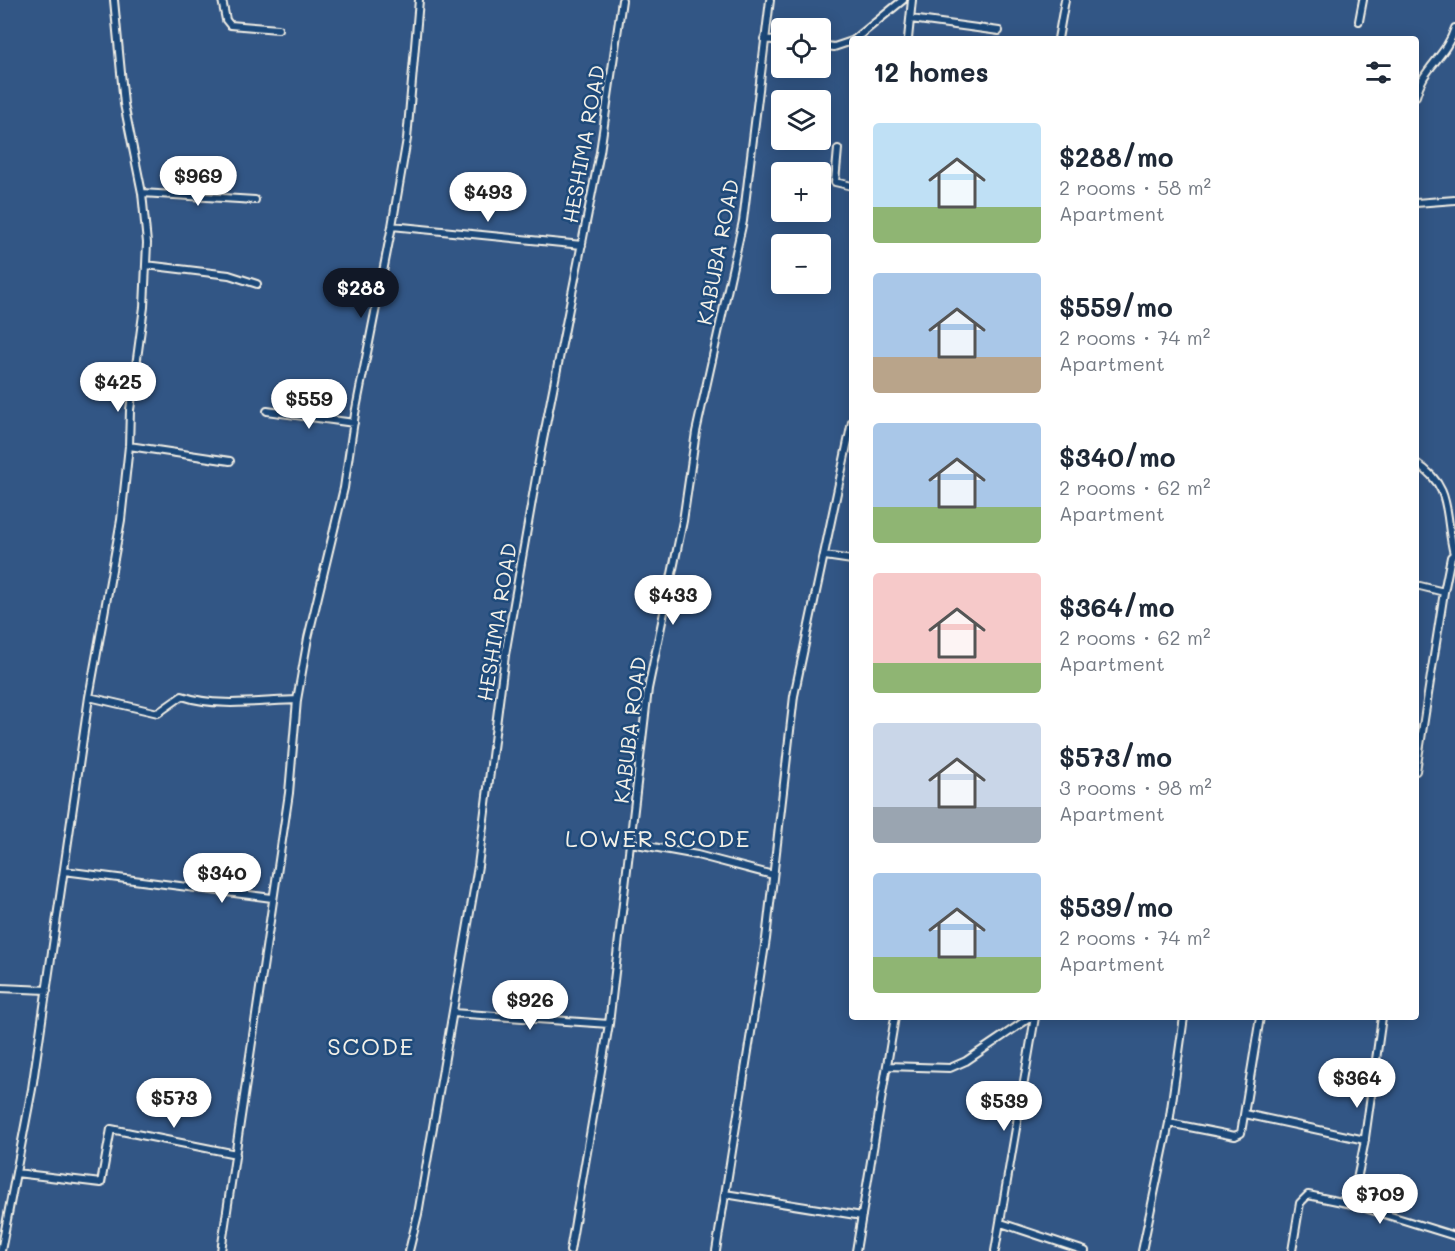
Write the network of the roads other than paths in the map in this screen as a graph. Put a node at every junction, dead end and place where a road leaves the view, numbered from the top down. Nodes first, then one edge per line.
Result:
1 (114, 0) edge
2 (222, 0) edge
3 (419, 0) edge
4 (622, 0) edge
5 (770, 0) edge
6 (903, 0) edge
7 (912, 0) edge
8 (1065, 0) edge
9 (1363, 0) edge
10 (911, 19) junction
11 (1359, 21) dead end
12 (1455, 28) edge
13 (278, 29) dead end
14 (999, 31) dead end
15 (858, 36) edge
16 (908, 36) edge
17 (1059, 36) edge
18 (764, 39) junction
19 (771, 40) edge
20 (849, 41) edge
21 (831, 47) edge
22 (1419, 87) edge
23 (838, 149) dead end
24 (849, 185) edge
25 (142, 193) junction
26 (255, 200) dead end
27 (1455, 200) edge
28 (1419, 203) edge
29 (392, 226) junction
30 (582, 245) junction
31 (146, 265) junction
32 (257, 284) dead end
33 (267, 411) dead end
34 (354, 423) junction
35 (849, 437) edge
36 (129, 447) junction
37 (230, 461) dead end
38 (1419, 465) edge
39 (1454, 553) edge
40 (825, 556) junction
41 (849, 560) edge
42 (1419, 586) edge
43 (1444, 592) junction
44 (89, 697) junction
45 (297, 700) junction
46 (1419, 752) edge
47 (631, 843) junction
48 (64, 871) junction
49 (773, 875) junction
50 (272, 898) junction
51 (0, 988) edge
52 (47, 990) junction
53 (453, 1013) junction
54 (895, 1020) edge
55 (1028, 1020) edge
56 (1033, 1020) edge
57 (1184, 1020) edge
58 (1260, 1020) edge
59 (1382, 1020) edge
60 (609, 1024) junction
61 (887, 1066) junction
62 (1245, 1114) junction
63 (1169, 1123) junction
64 (1365, 1140) junction
65 (236, 1154) junction
66 (16, 1173) junction
67 (725, 1194) junction
68 (1352, 1204) junction
69 (862, 1216) junction
70 (1001, 1223) junction
71 (1455, 1236) edge
72 (1, 1251) edge
73 (221, 1251) edge
74 (409, 1251) edge
75 (570, 1251) edge
76 (716, 1251) edge
77 (856, 1251) edge
78 (995, 1251) edge
79 (1085, 1251) edge
80 (1142, 1251) edge
81 (1292, 1251) edge

1 - 25 street
2 - 13 street
3 - 29 street
4 - 30 street, HESHIMA ROAD
5 - 18 street, KABUBA ROAD
6 - 15 street
7 - 10 street
8 - 17 street
9 - 11 street
10 - 14 street
10 - 16 street
12 - 22 street
18 - 19 street
18 - 47 street, KABUBA ROAD
20 - 21 street
23 - 24 street
25 - 26 street
25 - 31 street
27 - 28 street
29 - 30 street
29 - 34 street
30 - 53 street, HESHIMA ROAD
31 - 32 street
31 - 36 street
33 - 34 street
34 - 45 street
35 - 40 street
36 - 37 street
36 - 44 street
38 - 39 street
39 - 43 street
40 - 41 street
40 - 49 street
42 - 43 street
43 - 46 street
44 - 45 street
44 - 48 street
45 - 50 street
47 - 49 street
47 - 60 street, KABUBA ROAD
48 - 50 street
48 - 52 street
49 - 67 street
50 - 65 street
51 - 52 street
52 - 66 street
53 - 60 street
53 - 74 street, HESHIMA ROAD
54 - 61 street
55 - 61 street
56 - 70 street
57 - 63 street
58 - 62 street
59 - 64 street
60 - 75 street, KABUBA ROAD
61 - 69 street
62 - 63 street
62 - 64 street
63 - 80 street
64 - 68 street
65 - 66 street
65 - 73 street
66 - 72 street
67 - 69 street
67 - 76 street
68 - 71 street
68 - 81 street
69 - 77 street
70 - 78 street
70 - 79 street

